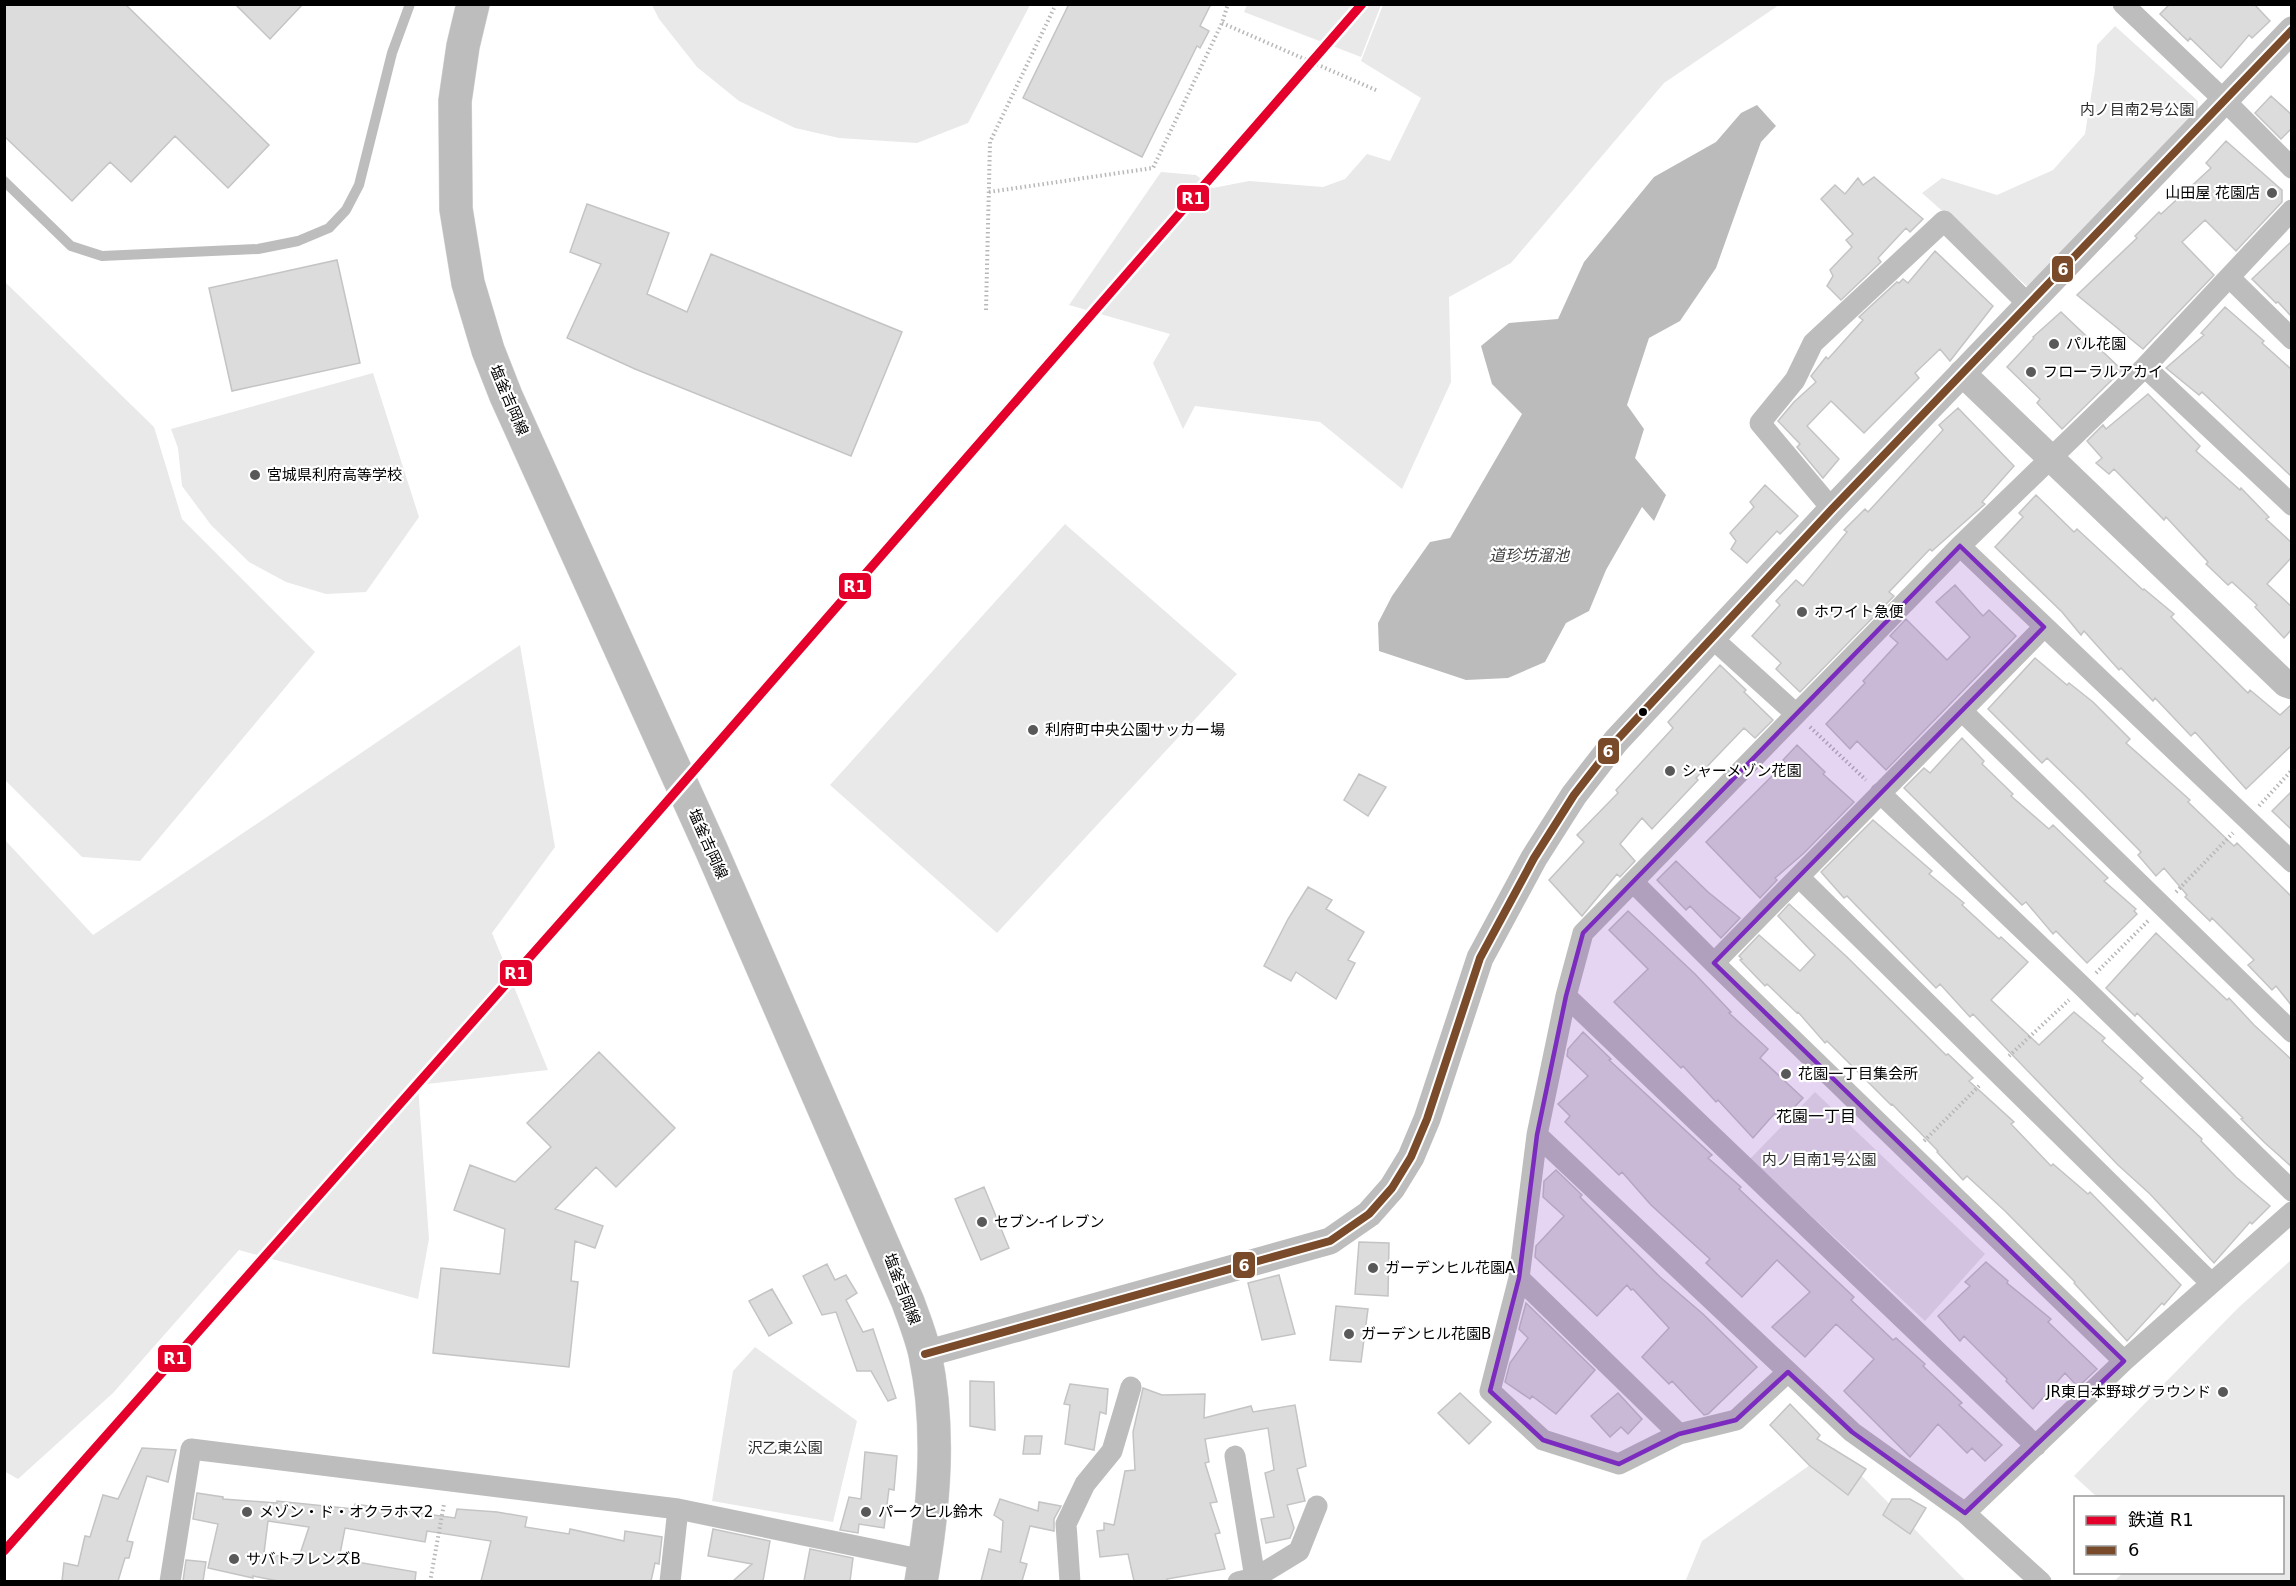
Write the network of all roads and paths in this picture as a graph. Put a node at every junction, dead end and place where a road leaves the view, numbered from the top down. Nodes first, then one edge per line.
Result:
1 (410, 4) edge
2 (473, 4) edge
3 (1056, 4) edge
4 (1228, 4) edge
5 (2136, 9) edge
6 (1222, 23) junction
7 (2292, 30) edge
8 (1378, 91) dead end
9 (2224, 100) junction
10 (2292, 168) edge
11 (4, 181) edge
12 (989, 192) junction
13 (2292, 210) edge
14 (2230, 278) junction
15 (2028, 304) junction
16 (986, 310) dead end
17 (2292, 339) edge
18 (2145, 368) junction
19 (1962, 373) junction
20 (2052, 458) junction
21 (2292, 505) edge
22 (1832, 509) junction
23 (1960, 546) junction
24 (2044, 627) junction
25 (1712, 638) junction
26 (2292, 686) edge
27 (1962, 711) junction
28 (1796, 714) junction
29 (2292, 770) edge
30 (1881, 794) junction
31 (2246, 819) junction
32 (2292, 862) edge
33 (1799, 877) junction
34 (1633, 882) junction
35 (2162, 906) junction
36 (1714, 963) junction
37 (2083, 987) junction
38 (1566, 996) junction
39 (2292, 1032) edge
40 (1995, 1070) junction
41 (1537, 1135) junction
42 (1911, 1154) junction
43 (2292, 1191) edge
44 (2292, 1212) edge
45 (1519, 1278) junction
46 (2211, 1283) junction
47 (925, 1354) junction
48 (2124, 1361) junction
49 (1788, 1372) junction
50 (1131, 1387) dead end
51 (1679, 1434) junction
52 (2036, 1446) junction
53 (1235, 1456) dead end
54 (444, 1504) dead end
55 (1317, 1506) dead end
56 (678, 1509) junction
57 (1965, 1513) junction
58 (922, 1571) edge
59 (1246, 1580) edge
60 (170, 1581) edge
61 (430, 1581) edge
62 (670, 1581) edge
63 (1070, 1581) edge
64 (2041, 1581) edge

1 - 11 lane
2 - 47 main road, 塩釜吉岡線
3 - 12 path
4 - 6 path
5 - 9 street
6 - 8 path
6 - 12 path
7 - 9 street
9 - 10 street
9 - 15 street
12 - 16 path
13 - 14 street
14 - 17 street
14 - 18 street
15 - 19 street
15 - 22 street
18 - 20 street
18 - 21 street
19 - 20 street
19 - 22 street
20 - 23 street
20 - 26 street
22 - 25 street
23 - 24 street
23 - 28 street
24 - 27 street
24 - 31 street
25 - 28 street
25 - 47 street
27 - 30 street
27 - 35 street
28 - 30 path
28 - 34 street
29 - 31 path
30 - 33 street
30 - 37 street
31 - 32 street
31 - 35 path
33 - 36 street
33 - 40 street
34 - 36 street
34 - 38 street
35 - 37 path
35 - 39 street
36 - 42 street
37 - 40 path
37 - 43 street
38 - 41 street
38 - 52 street
40 - 42 path
40 - 46 street
41 - 45 street
41 - 49 street
42 - 48 street
44 - 46 street
45 - 51 street
45 - 51 street
46 - 48 street
47 - 58 main road, 塩釜吉岡線
48 - 52 street
49 - 51 street
49 - 57 street
50 - 63 street
52 - 57 street
53 - 59 street
54 - 61 path
55 - 59 street
56 - 58 street
56 - 60 street
56 - 62 street
57 - 64 street

